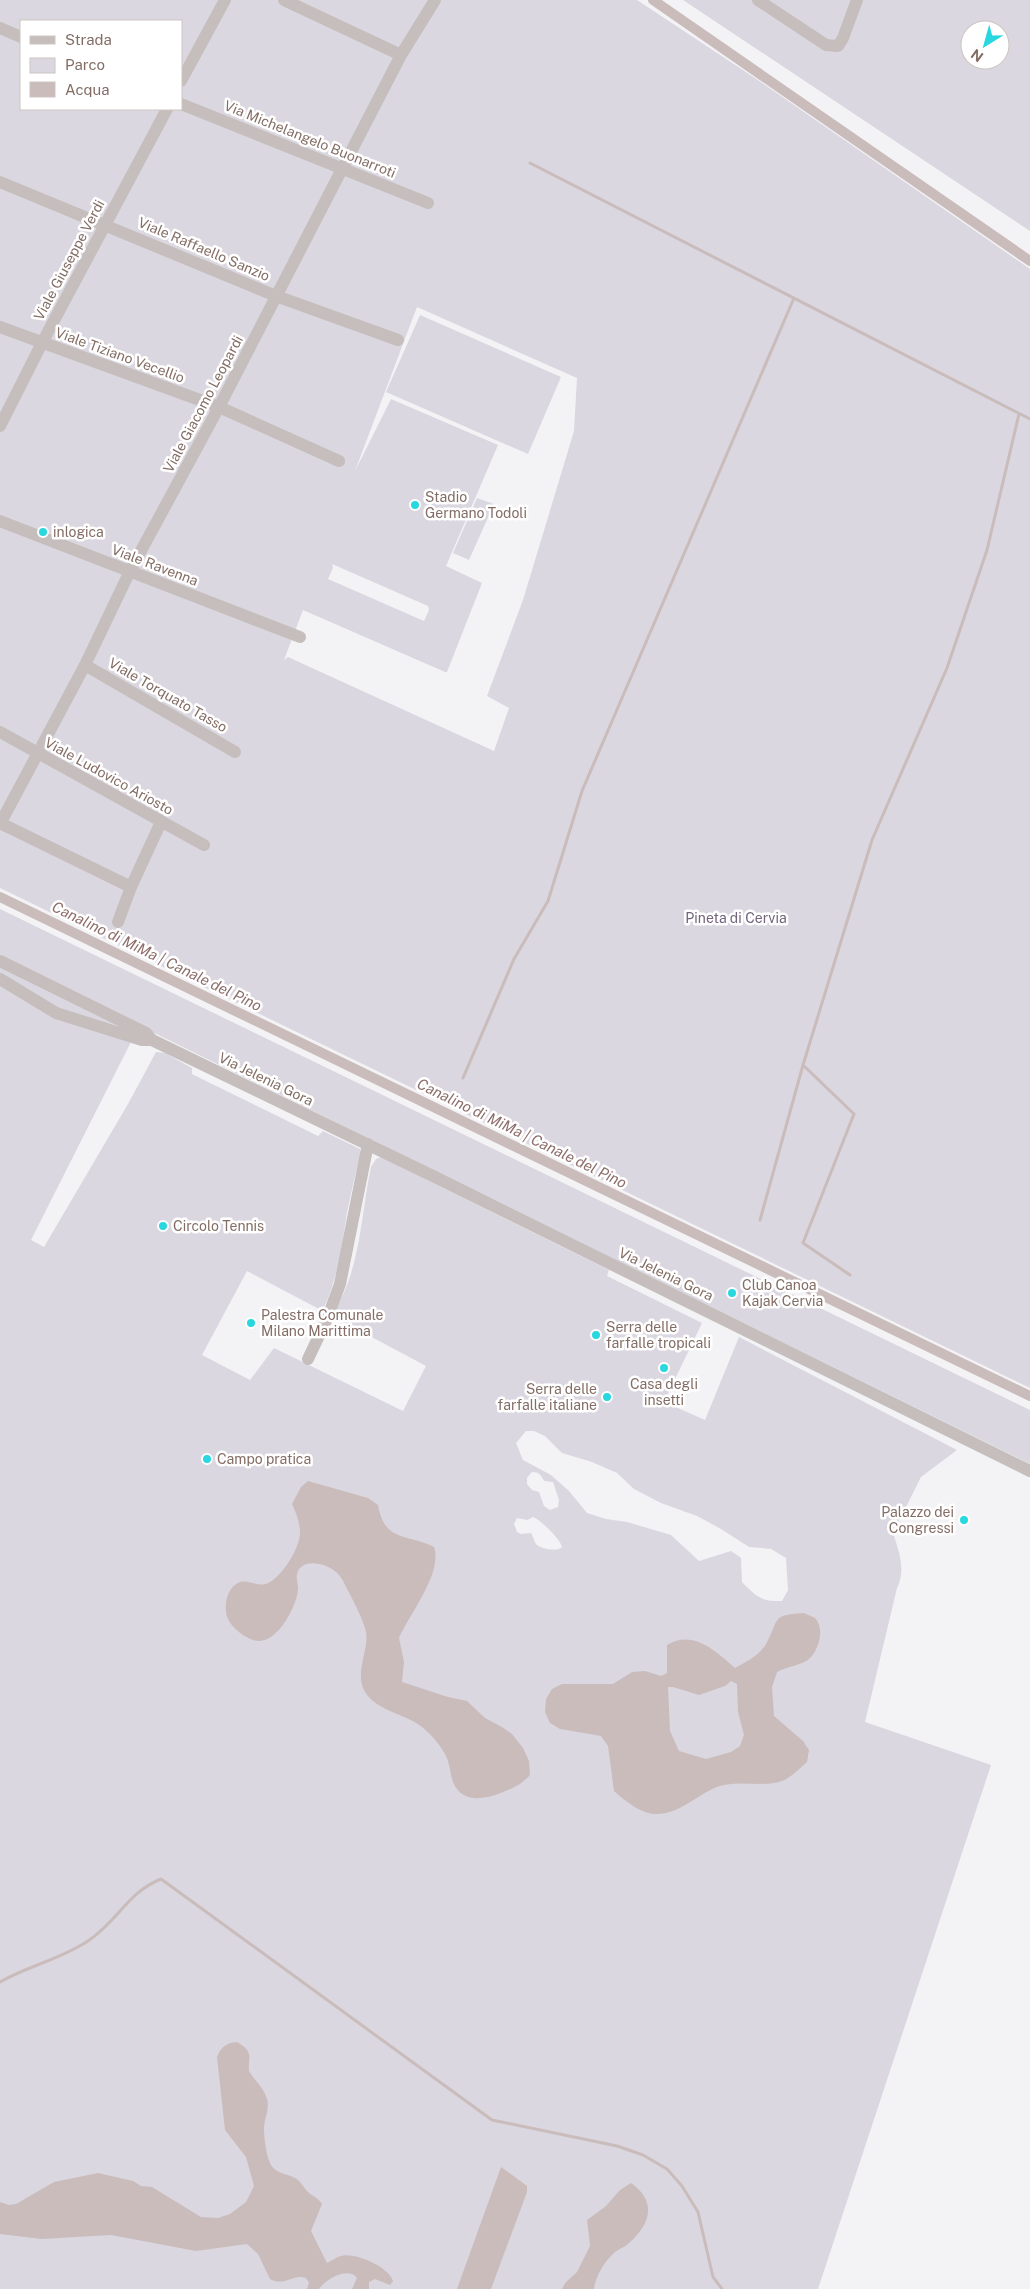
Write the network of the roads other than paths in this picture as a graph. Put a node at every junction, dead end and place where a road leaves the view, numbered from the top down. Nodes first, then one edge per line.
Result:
1 (225, 0) edge
2 (284, 0) edge
3 (435, 0) edge
4 (758, 0) edge
5 (858, 0) edge
6 (0, 28) edge
7 (20, 37) edge
8 (401, 54) junction
9 (182, 79) edge
10 (182, 104) edge
11 (166, 110) edge
12 (341, 168) junction
13 (0, 182) edge
14 (428, 203) dead end
15 (105, 224) junction
16 (276, 296) junction
17 (0, 327) edge
18 (398, 340) dead end
19 (42, 343) junction
20 (219, 407) junction
21 (0, 426) edge
22 (339, 461) dead end
23 (0, 521) edge
24 (130, 571) junction
25 (300, 637) dead end
26 (86, 664) junction
27 (0, 732) edge
28 (235, 752) dead end
29 (36, 753) junction
30 (161, 822) junction
31 (0, 823) edge
32 (204, 845) dead end
33 (131, 887) junction
34 (118, 922) dead end
35 (0, 961) edge
36 (0, 980) edge
37 (152, 1040) junction
38 (368, 1144) junction
39 (308, 1359) dead end
40 (1030, 1471) edge

1 - 9 street
2 - 8 street
3 - 8 street, Viale Giacomo Leopardi
4 - 5 street
6 - 7 street
8 - 12 street, Viale Giacomo Leopardi
10 - 12 street, Via Michelangelo Buonarroti
11 - 15 street, Viale Giuseppe Verdi
12 - 14 street, Via Michelangelo Buonarroti
12 - 16 street, Viale Giacomo Leopardi
13 - 15 street, Viale Raffaello Sanzio
15 - 16 street, Viale Raffaello Sanzio
15 - 19 street, Viale Giuseppe Verdi
16 - 18 street, Viale Raffaello Sanzio
16 - 20 street, Viale Giacomo Leopardi
17 - 19 street, Viale Tiziano Vecellio
19 - 20 street, Viale Tiziano Vecellio
19 - 21 street, Viale Giuseppe Verdi
20 - 22 street, Viale Tiziano Vecellio
20 - 24 street, Viale Giacomo Leopardi
23 - 24 street, Viale Ravenna
24 - 25 street, Viale Ravenna
24 - 26 street, Viale Giacomo Leopardi
26 - 28 street, Viale Torquato Tasso
26 - 29 street, Viale Giacomo Leopardi
27 - 29 street, Viale Ludovico Ariosto
29 - 30 street, Viale Ludovico Ariosto
29 - 31 street, Viale Giacomo Leopardi
30 - 32 street, Viale Ludovico Ariosto
30 - 33 street
31 - 33 street
33 - 34 street
35 - 37 street, Via Jelenia Gora
36 - 37 street, Via Jelenia Gora
37 - 38 street, Via Jelenia Gora
38 - 39 street
38 - 40 street, Via Jelenia Gora

